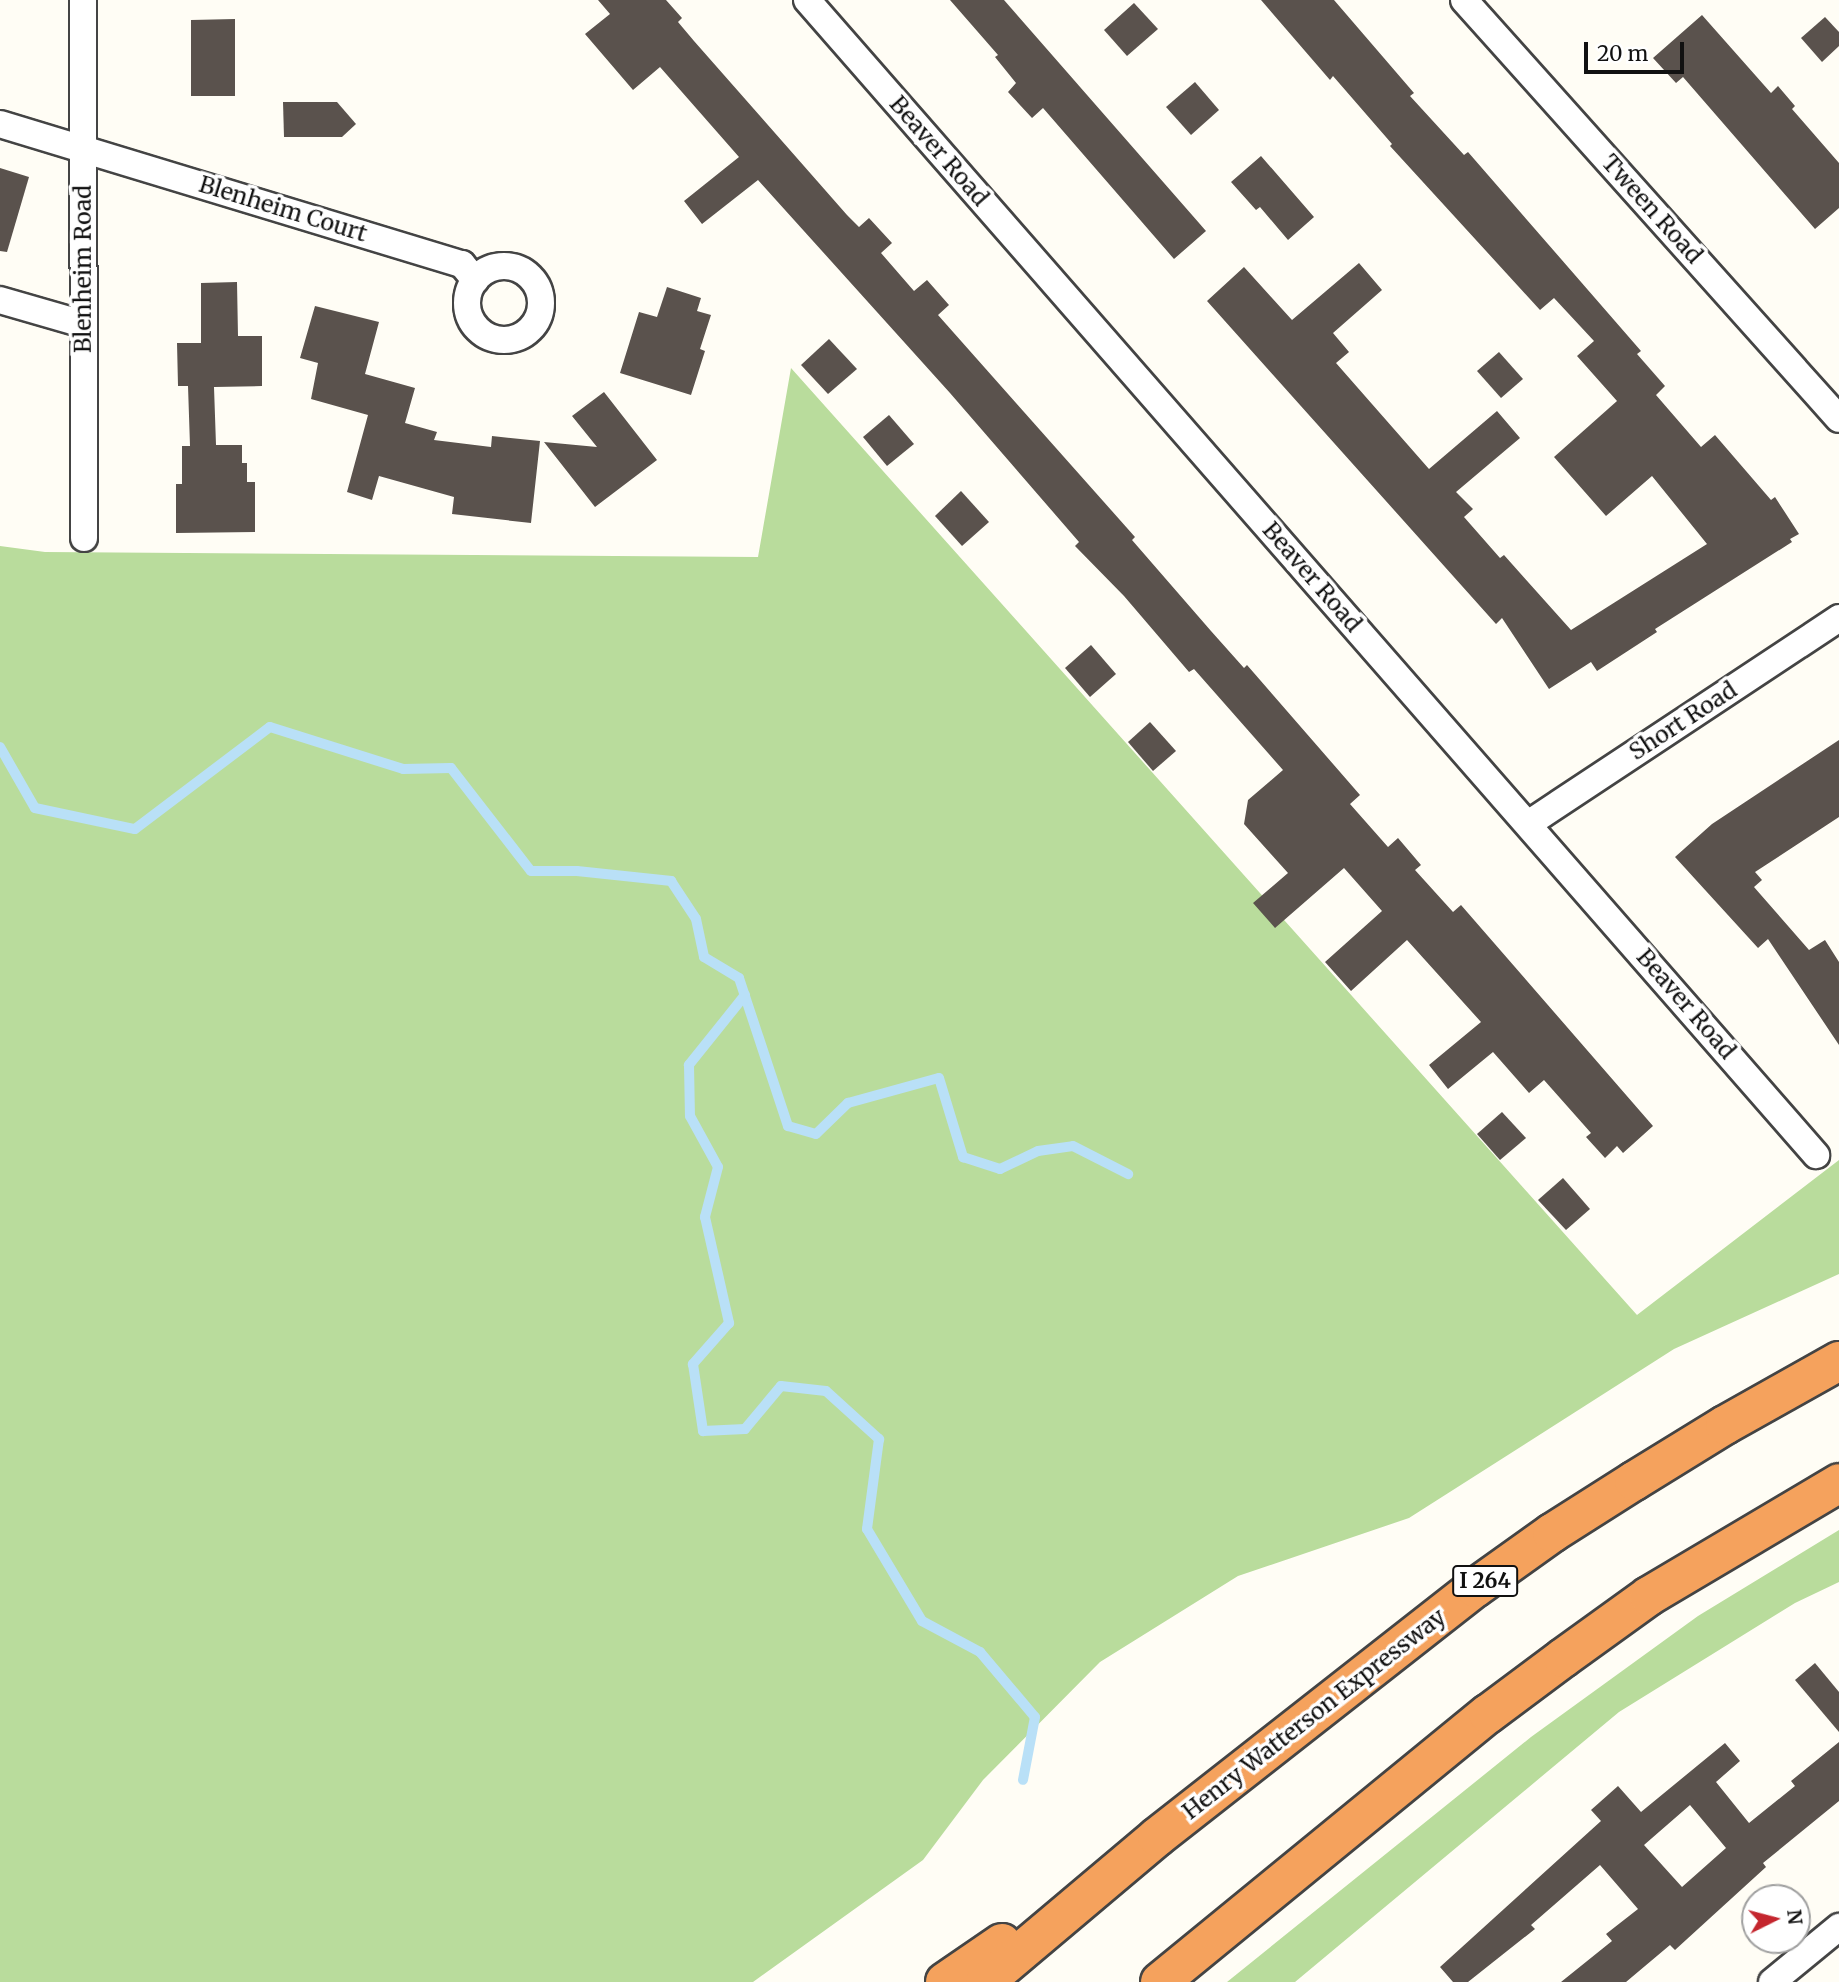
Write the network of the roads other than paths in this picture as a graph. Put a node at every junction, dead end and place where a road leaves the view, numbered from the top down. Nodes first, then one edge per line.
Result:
1 (83, 0) edge
2 (807, 0) edge
3 (1464, 0) edge
4 (0, 124) edge
5 (83, 149) junction
6 (475, 280) dead end
7 (0, 300) edge
8 (83, 324) junction
9 (1839, 419) edge
10 (84, 538) dead end
11 (1839, 618) edge
12 (1528, 824) junction
13 (1816, 1155) dead end
14 (1839, 1361) edge
15 (1839, 1483) edge
16 (1157, 1837) junction
17 (1839, 1927) edge
18 (1166, 1977) edge
19 (945, 1982) edge
20 (985, 1982) edge
21 (1772, 1982) edge

1 - 5 street, Blenheim Road
2 - 12 street, Beaver Road
3 - 9 street, Tween Road
4 - 5 street, Blenheim Court
5 - 6 street, Blenheim Court
5 - 8 street, Blenheim Road
7 - 8 street
8 - 10 street, Blenheim Road
11 - 12 street, Short Road
12 - 13 street, Beaver Road
14 - 16 highway, Henry Watterson Expressway / I 264
15 - 18 highway
16 - 19 highway
16 - 20 highway, Henry Watterson Expressway / I 264
17 - 21 street

